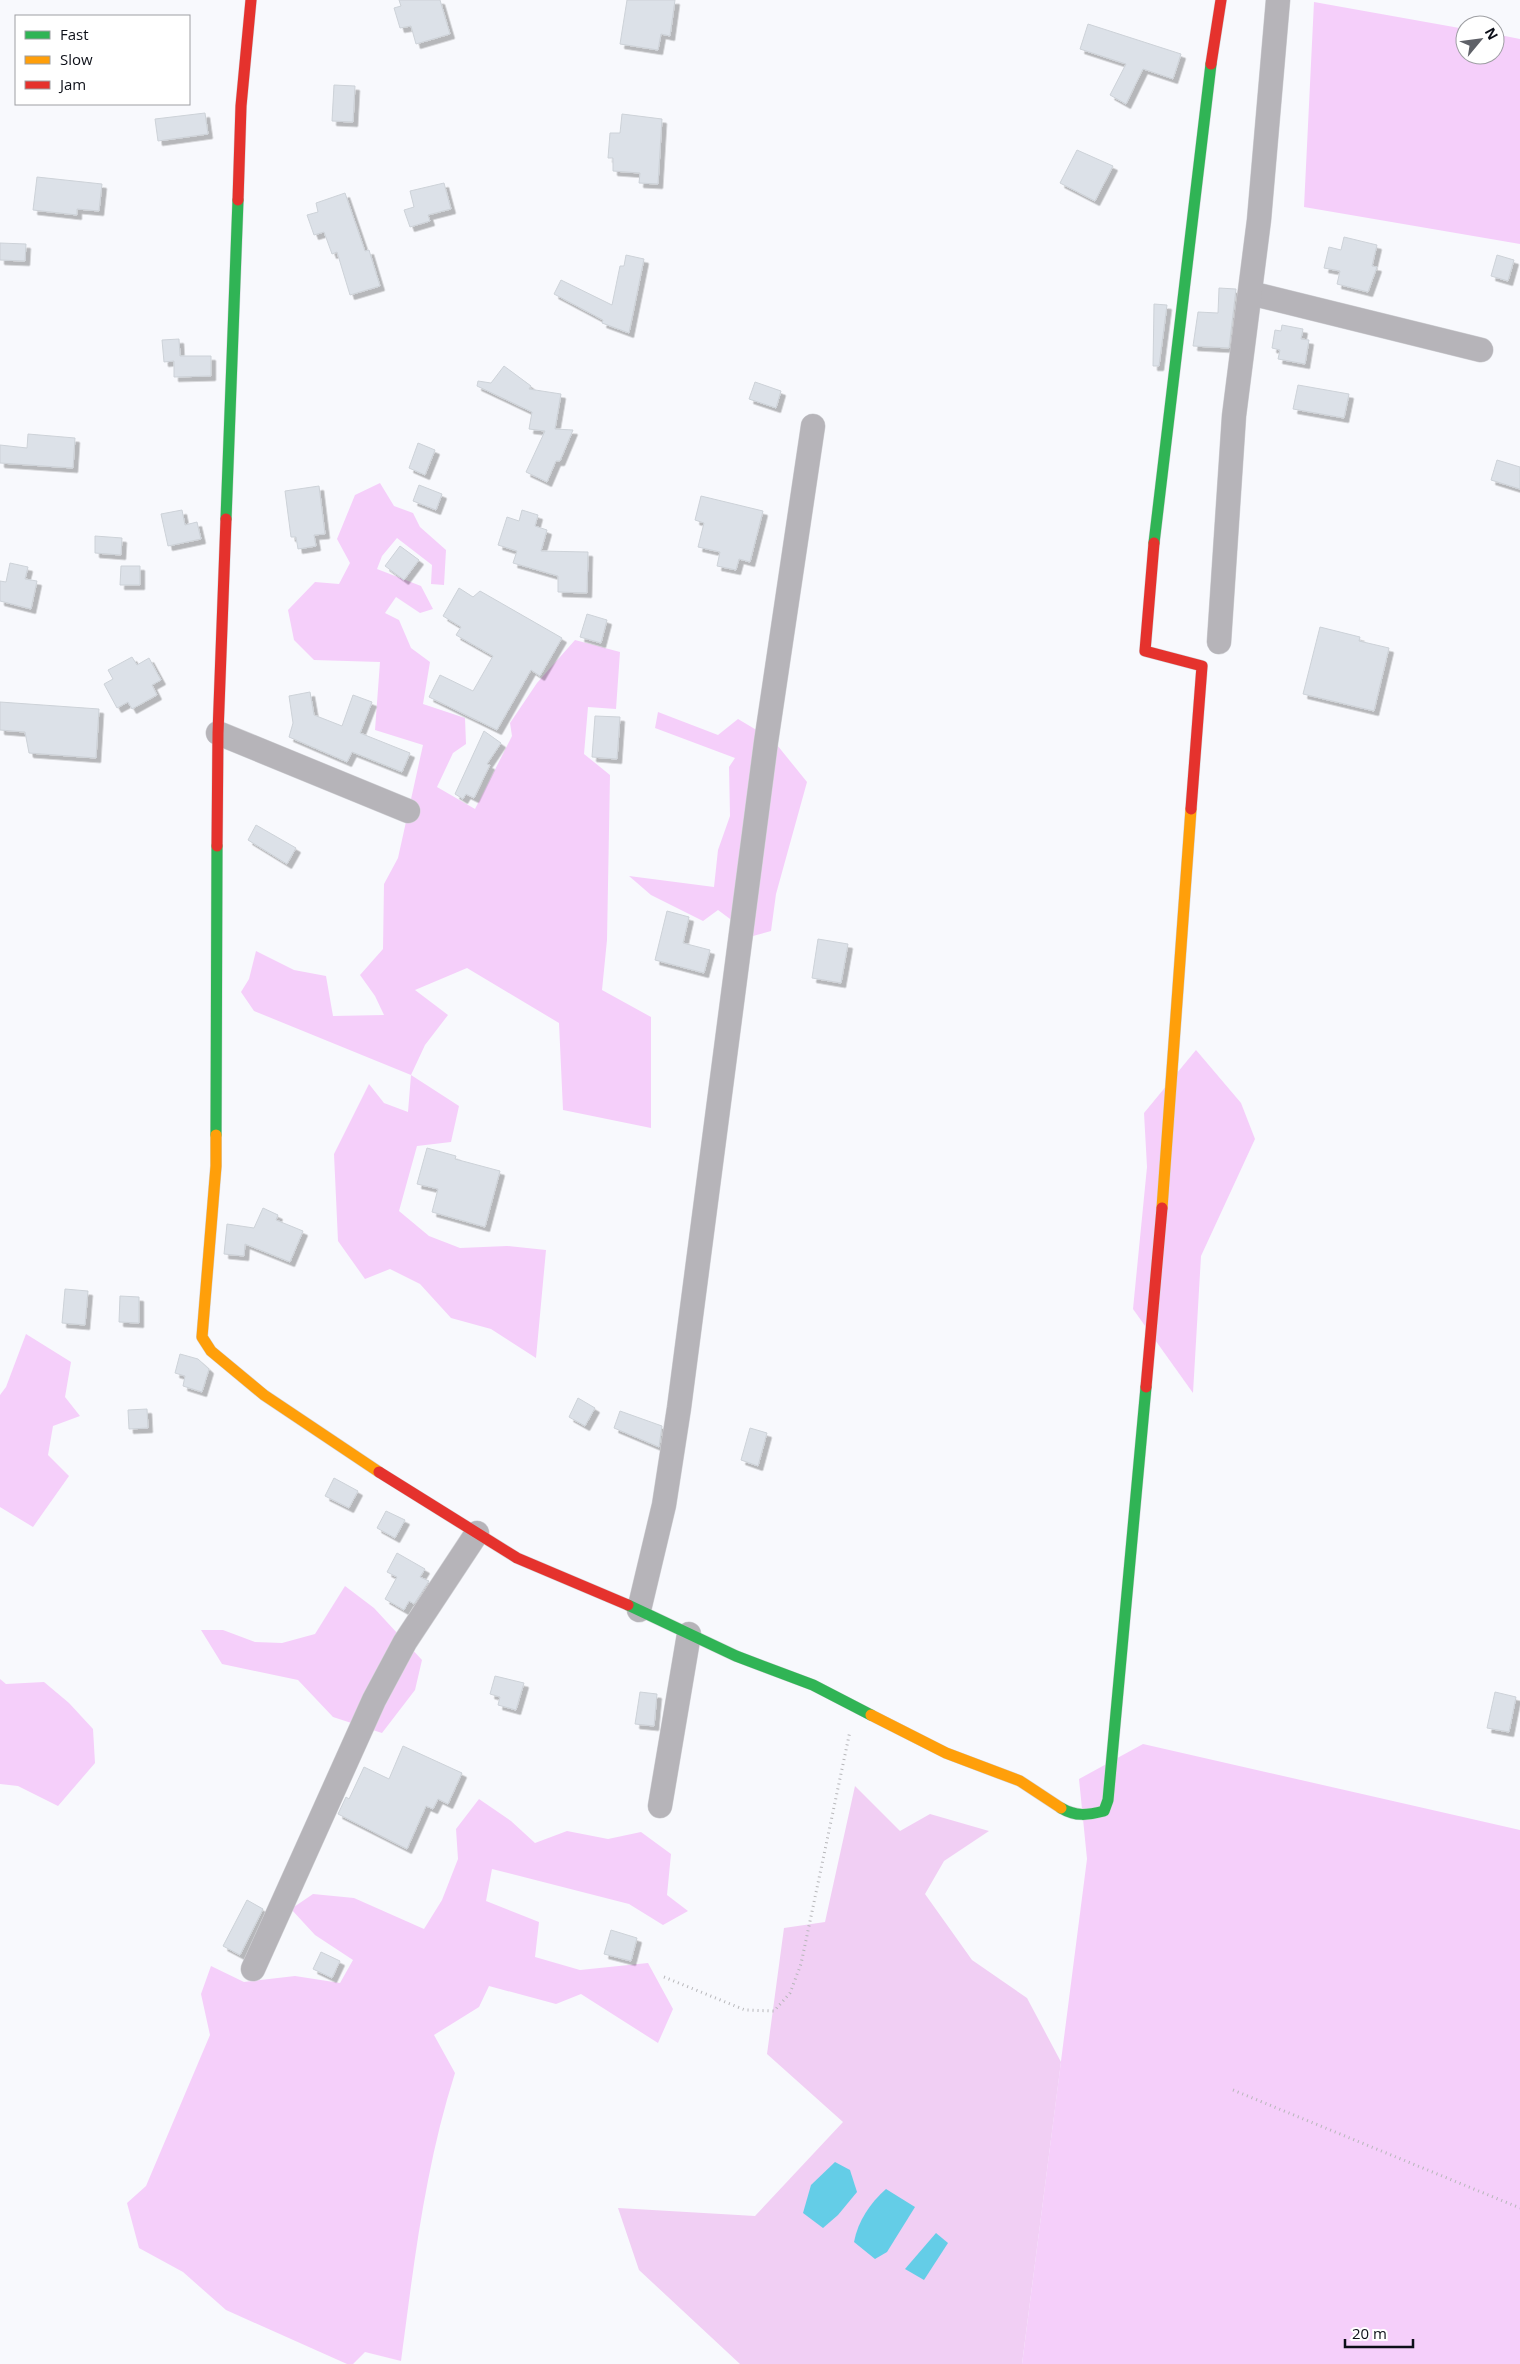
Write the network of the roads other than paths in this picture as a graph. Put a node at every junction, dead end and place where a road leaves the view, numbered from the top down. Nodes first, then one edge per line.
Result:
1 (251, 0) edge
2 (1221, 0) edge
3 (1278, 0) edge
4 (1250, 293) junction
5 (1481, 350) dead end
6 (813, 426) dead end
7 (1219, 642) dead end
8 (218, 733) junction
9 (408, 811) dead end
10 (477, 1533) junction
11 (639, 1610) junction
12 (689, 1634) junction
13 (660, 1806) dead end
14 (253, 1969) dead end

1 - 8 street
2 - 12 street
3 - 4 street
4 - 5 street
4 - 7 street
6 - 11 street
8 - 9 street
8 - 10 street
10 - 11 street
10 - 14 street
11 - 12 street
12 - 13 street

